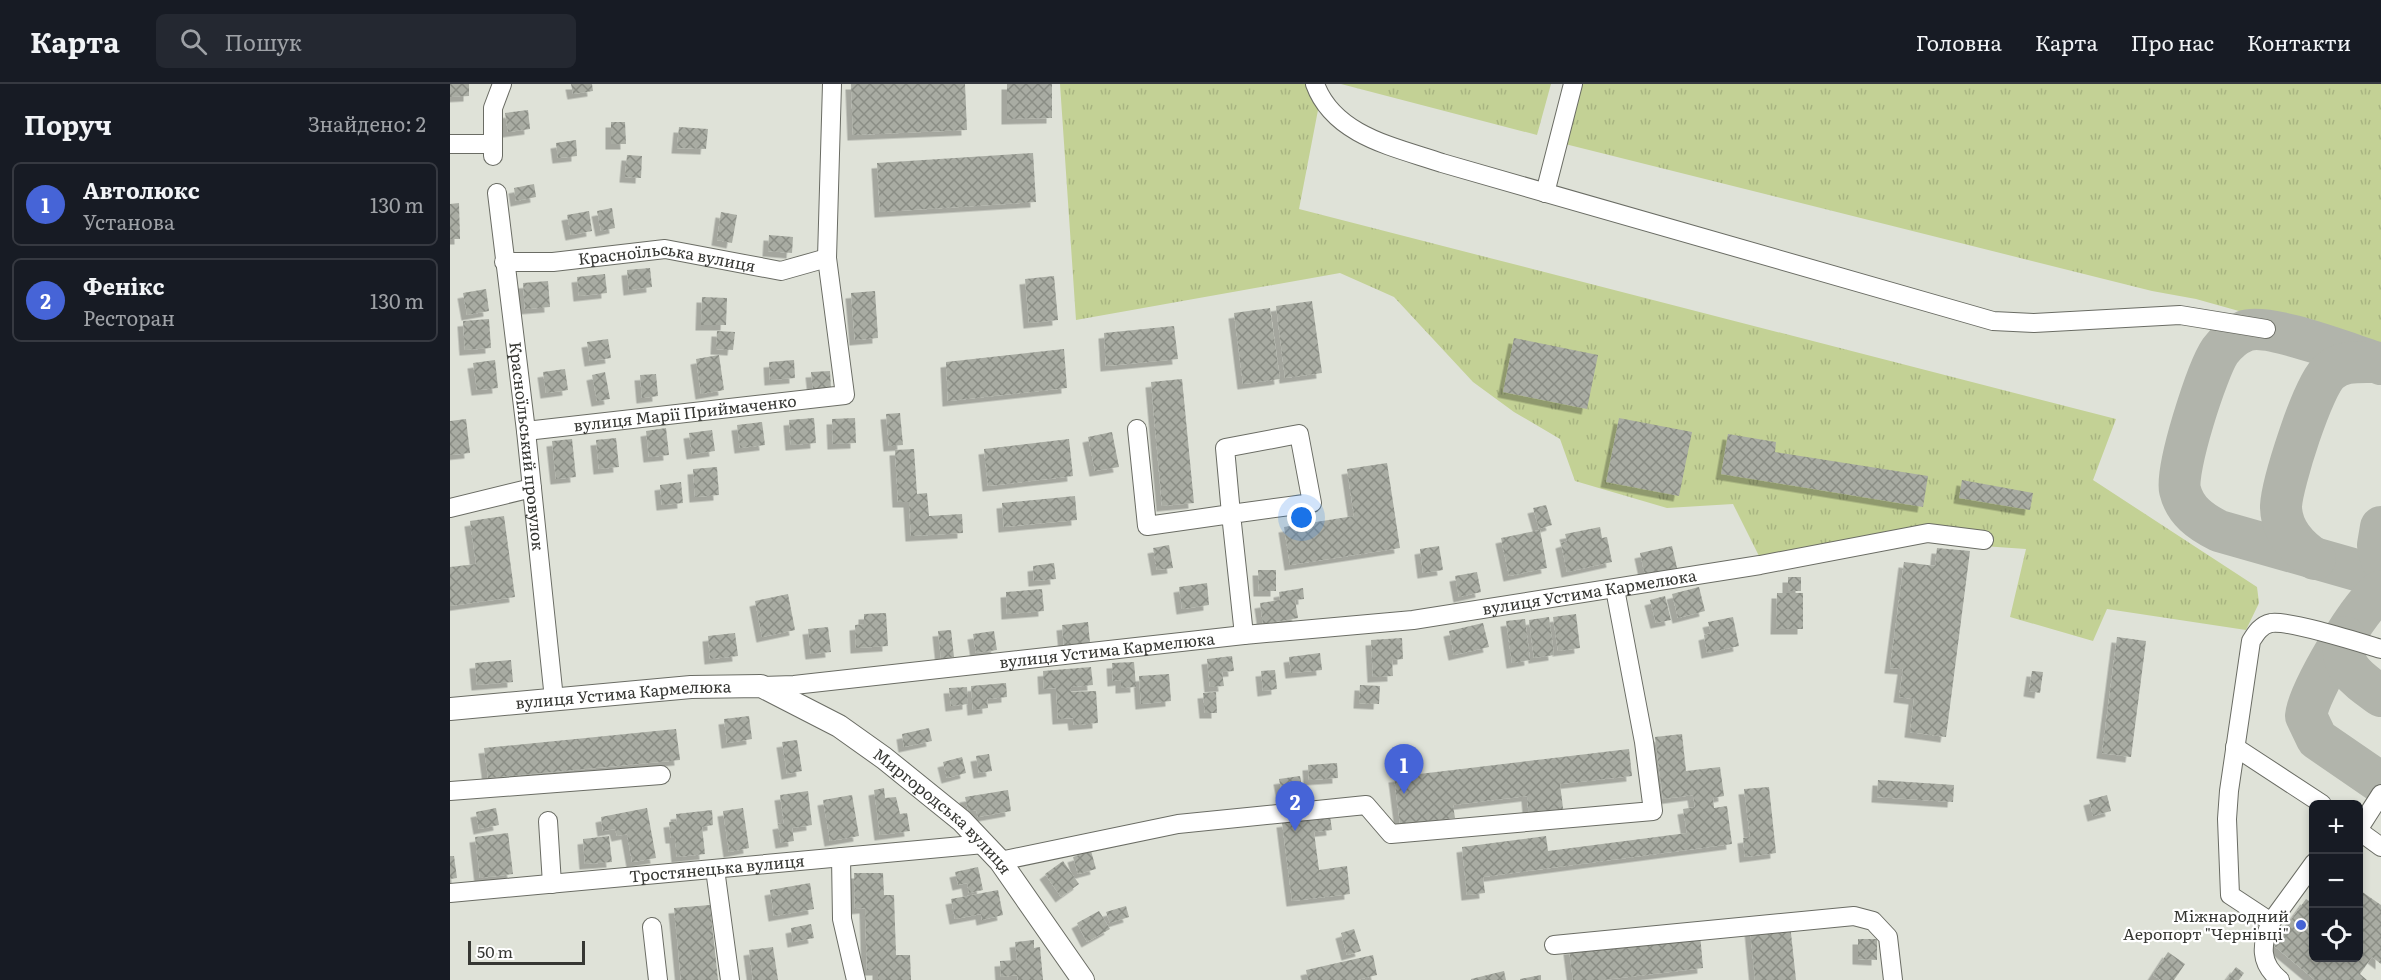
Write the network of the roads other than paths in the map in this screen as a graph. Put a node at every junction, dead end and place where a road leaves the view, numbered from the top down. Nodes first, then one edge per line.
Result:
1 (502, 84) edge
2 (832, 84) edge
3 (1315, 84) edge
4 (1573, 84) edge
5 (450, 144) edge
6 (497, 193) dead end
7 (1545, 193) junction
8 (827, 258) junction
9 (504, 262) junction
10 (2266, 329) dead end
11 (1137, 429) dead end
12 (526, 431) junction
13 (532, 488) junction
14 (450, 508) edge
15 (1231, 514) junction
16 (1984, 540) dead end
17 (1615, 589) junction
18 (1244, 635) junction
19 (2381, 649) edge
20 (761, 686) junction
21 (554, 699) junction
22 (450, 709) edge
23 (2235, 747) junction
24 (661, 775) dead end
25 (450, 784) edge
26 (450, 791) edge
27 (2381, 794) edge
28 (2316, 800) edge
29 (548, 821) dead end
30 (2363, 823) edge
31 (2363, 833) edge
32 (984, 844) junction
33 (2381, 847) edge
34 (841, 857) junction
35 (1000, 861) junction
36 (715, 869) junction
37 (2309, 869) edge
38 (552, 884) junction
39 (450, 893) edge
40 (2271, 922) junction
41 (652, 927) dead end
42 (1554, 945) dead end
43 (658, 980) edge
44 (730, 980) edge
45 (856, 980) edge
46 (1083, 980) edge
47 (1893, 980) edge
48 (2280, 980) edge

1 - 5 street
2 - 8 street
3 - 7 street
4 - 7 street
6 - 9 street, Красноїльський провулок
7 - 10 street
8 - 9 street, Красноїльська вулиця
8 - 12 street, вулиця Марії Приймаченко
9 - 12 street, Красноїльський провулок
11 - 15 street
12 - 13 street, Красноїльський провулок
13 - 14 street
13 - 21 street, Красноїльський провулок
15 - 15 street
15 - 18 street
16 - 17 street, вулиця Устима Кармелюка
17 - 18 street, вулиця Устима Кармелюка
17 - 35 street
18 - 20 street, вулиця Устима Кармелюка
19 - 23 street
20 - 21 main road, вулиця Устима Кармелюка
20 - 32 main road, Миргородська вулиця
21 - 22 main road, вулиця Устима Кармелюка
23 - 28 street
23 - 40 street
24 - 26 street
25 - 26 street
27 - 30 street
29 - 38 street
31 - 33 street
32 - 34 street, Тростянецька вулиця
32 - 35 main road, Миргородська вулиця
34 - 36 street, Тростянецька вулиця
34 - 45 street
35 - 46 main road, Миргородська вулиця
36 - 38 street, Тростянецька вулиця
36 - 44 street
37 - 40 street
38 - 39 street, Тростянецька вулиця
40 - 48 street
41 - 43 street
42 - 47 street

